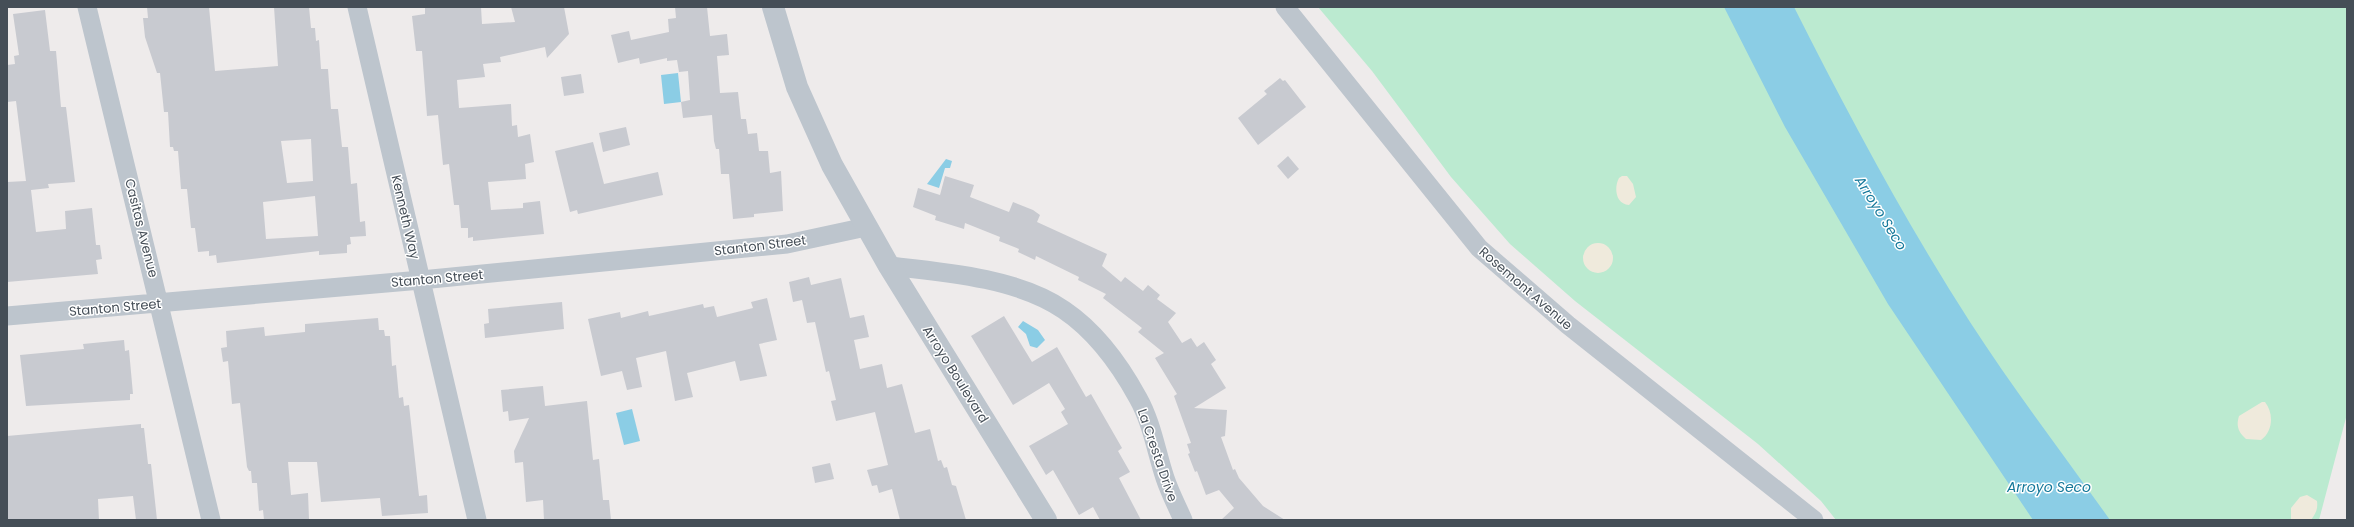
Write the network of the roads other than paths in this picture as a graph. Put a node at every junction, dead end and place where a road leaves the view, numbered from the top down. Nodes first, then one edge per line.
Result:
1 (87, 7) edge
2 (357, 7) edge
3 (773, 7) edge
4 (1285, 7) edge
5 (866, 228) junction
6 (890, 266) junction
7 (421, 280) junction
8 (160, 303) junction
9 (7, 316) edge
10 (211, 520) edge
11 (477, 520) edge
12 (1046, 520) edge
13 (1183, 520) edge
14 (1814, 520) edge

1 - 8 street, Casitas Avenue
2 - 7 street, Kenneth Way
3 - 5 street, Arroyo Boulevard
4 - 14 street, Rosemont Avenue
5 - 6 street, Arroyo Boulevard
5 - 7 street, Stanton Street
6 - 12 street, Arroyo Boulevard
6 - 13 street, La Cresta Drive
7 - 8 street, Stanton Street
7 - 11 street, Kenneth Way
8 - 9 street, Stanton Street
8 - 10 street, Casitas Avenue

